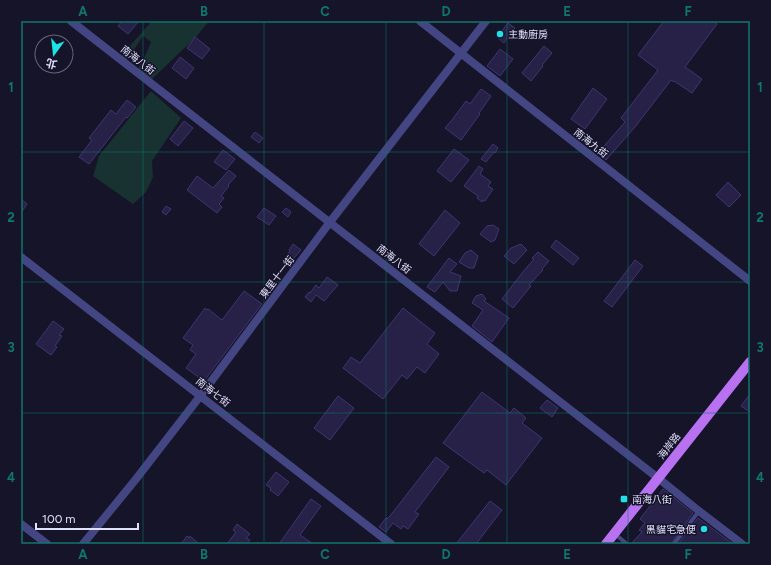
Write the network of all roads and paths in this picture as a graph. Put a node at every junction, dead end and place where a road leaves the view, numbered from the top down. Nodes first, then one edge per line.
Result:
1 (71, 21) edge
2 (420, 21) edge
3 (486, 21) edge
4 (461, 53) junction
5 (330, 222) junction
6 (21, 257) edge
7 (750, 281) edge
8 (750, 362) edge
9 (201, 395) junction
10 (658, 478) junction
11 (699, 511) junction
12 (21, 524) edge
13 (615, 533) junction
14 (47, 544) edge
15 (83, 544) edge
16 (392, 544) edge
17 (606, 544) edge
18 (627, 544) edge
19 (674, 544) edge
20 (742, 544) edge

1 - 5 street, 南海八街
2 - 4 street, 南海九街
3 - 4 street, 東里十一街
4 - 5 street, 東里十一街
4 - 7 street, 南海九街
5 - 9 street, 東里十一街
5 - 10 street, 南海八街
6 - 9 street, 南海七街
8 - 10 main road, 海岸路
9 - 15 street, 東里十一街
9 - 16 street, 南海七街
10 - 11 street, 南海八街
10 - 13 main road, 海岸路
11 - 19 lane
11 - 20 street, 南海八街
12 - 14 street
13 - 17 main road, 海岸路
13 - 18 lane

